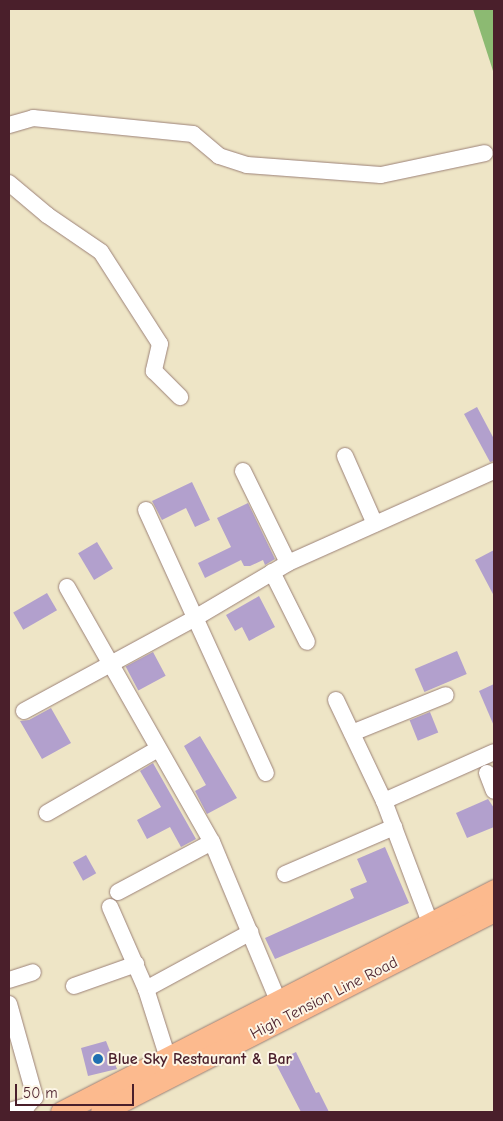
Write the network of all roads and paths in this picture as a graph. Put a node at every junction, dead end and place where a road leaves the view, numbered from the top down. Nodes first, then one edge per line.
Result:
1 (9, 125) edge
2 (485, 153) dead end
3 (9, 183) edge
4 (180, 397) dead end
5 (345, 456) dead end
6 (243, 471) dead end
7 (494, 471) edge
8 (146, 510) dead end
9 (375, 524) junction
10 (288, 563) junction
11 (272, 572) junction
12 (67, 587) dead end
13 (195, 618) junction
14 (307, 642) dead end
15 (111, 663) junction
16 (446, 695) dead end
17 (336, 700) dead end
18 (24, 711) dead end
19 (352, 733) junction
20 (158, 748) junction
21 (494, 752) edge
22 (266, 772) dead end
23 (487, 773) dead end
24 (494, 791) edge
25 (384, 801) junction
26 (48, 812) dead end
27 (394, 827) junction
28 (212, 842) junction
29 (285, 874) dead end
30 (494, 890) edge
31 (118, 892) dead end
32 (110, 907) dead end
33 (494, 912) edge
34 (252, 932) junction
35 (434, 932) junction
36 (136, 964) junction
37 (33, 972) dead end
38 (9, 980) edge
39 (74, 986) dead end
40 (146, 989) junction
41 (9, 1004) edge
42 (282, 1009) junction
43 (170, 1066) junction
44 (9, 1112) edge
45 (61, 1112) edge
46 (101, 1112) edge

1 - 2 street
3 - 4 street
5 - 9 street
6 - 10 street
7 - 9 street
8 - 13 street
9 - 10 street
10 - 11 street
11 - 13 street
11 - 14 street
12 - 15 street
13 - 15 street
13 - 22 street
15 - 18 street
15 - 20 street
16 - 19 street
17 - 19 street
19 - 25 street
20 - 26 street
20 - 28 street
21 - 25 street
23 - 24 street
25 - 27 street
27 - 29 street
27 - 35 street
28 - 31 street
28 - 34 street
30 - 35 main road
32 - 36 street
33 - 35 main road, High Tension Line Road
34 - 40 street
34 - 42 street
35 - 42 main road, High Tension Line Road
36 - 39 street
36 - 40 street
37 - 38 street
40 - 43 street
41 - 44 street
42 - 43 main road, High Tension Line Road
43 - 45 main road
43 - 46 main road, High Tension Line Road

